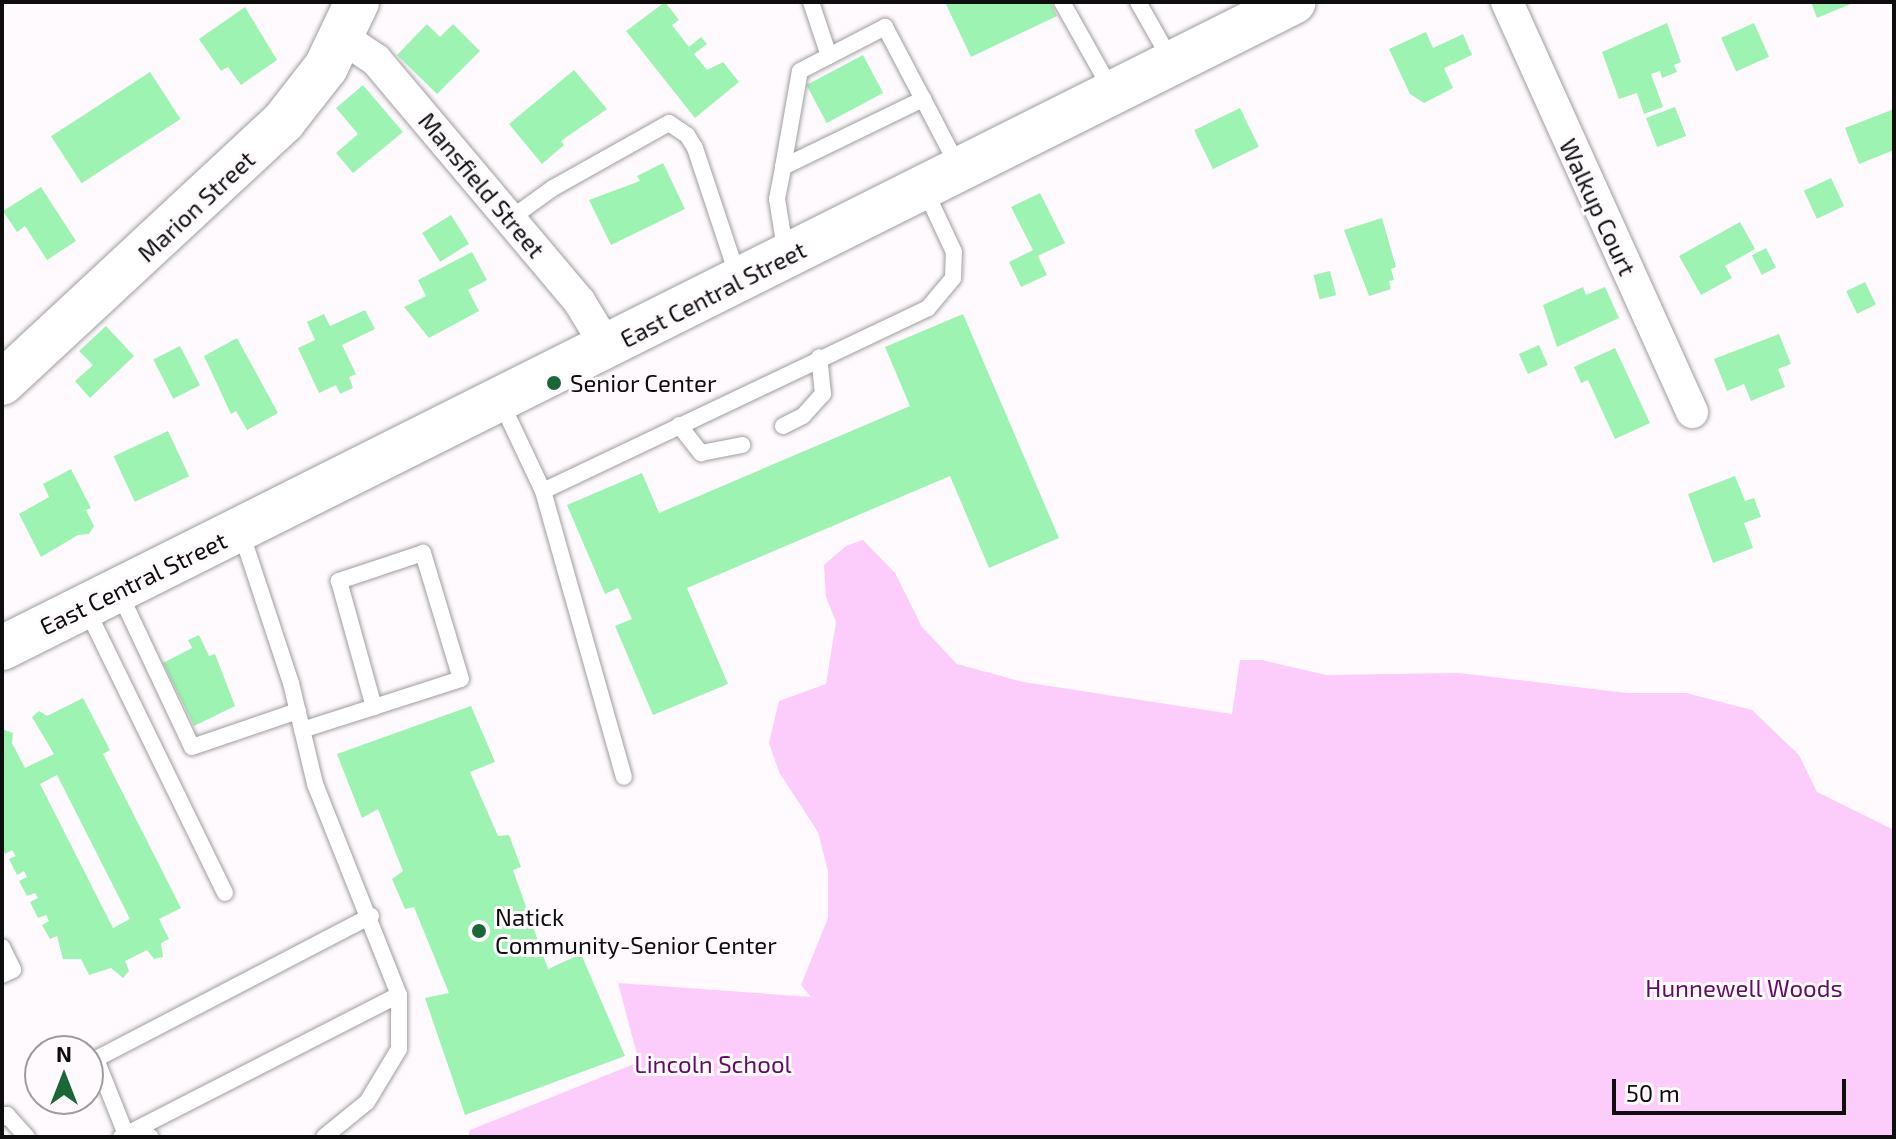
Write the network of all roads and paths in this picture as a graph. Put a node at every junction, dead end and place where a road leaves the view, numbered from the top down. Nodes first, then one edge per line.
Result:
1 (811, 2) edge
2 (1062, 2) edge
3 (1138, 2) edge
4 (1294, 2) edge
5 (1507, 2) edge
6 (350, 20) edge
7 (829, 56) junction
8 (1172, 63) junction
9 (1113, 93) junction
10 (923, 99) junction
11 (783, 167) junction
12 (942, 179) junction
13 (510, 219) junction
14 (786, 257) junction
15 (739, 280) junction
16 (607, 347) junction
17 (819, 357) junction
18 (2, 383) edge
19 (499, 399) junction
20 (1692, 412) dead end
21 (679, 425) junction
22 (783, 426) dead end
23 (742, 445) dead end
24 (543, 491) junction
25 (240, 529) junction
26 (101, 598) junction
27 (2, 648) edge
28 (374, 707) junction
29 (298, 711) junction
30 (302, 730) junction
31 (624, 777) dead end
32 (225, 893) dead end
33 (371, 916) junction
34 (2, 947) edge
35 (2, 975) edge
36 (399, 995) junction
37 (2, 1118) edge
38 (123, 1134) edge
39 (27, 1137) edge
40 (151, 1137) edge
41 (324, 1137) edge

1 - 7 lane
2 - 9 lane
3 - 8 lane
4 - 8 main road, East Central Street
5 - 20 street, Walkup Court
6 - 13 street, Mansfield Street
6 - 18 main road, Marion Street
7 - 10 lane
7 - 11 lane
8 - 9 main road, East Central Street
9 - 12 main road, East Central Street
10 - 11 lane
10 - 12 lane
11 - 14 lane
12 - 14 main road, East Central Street
12 - 17 lane
13 - 15 lane
13 - 16 street, Mansfield Street
14 - 15 main road, East Central Street
15 - 16 main road, East Central Street
16 - 19 main road, East Central Street
17 - 21 lane
17 - 22 lane
19 - 24 lane
19 - 25 main road, East Central Street
21 - 23 lane
21 - 24 lane
24 - 31 lane
25 - 26 main road, East Central Street
25 - 29 lane
26 - 27 main road, East Central Street
26 - 29 lane
26 - 32 lane
28 - 28 lane
28 - 30 lane
29 - 30 lane
30 - 33 lane
33 - 36 lane
33 - 38 lane
34 - 35 lane
36 - 38 lane
36 - 41 lane
37 - 39 lane
38 - 40 lane

